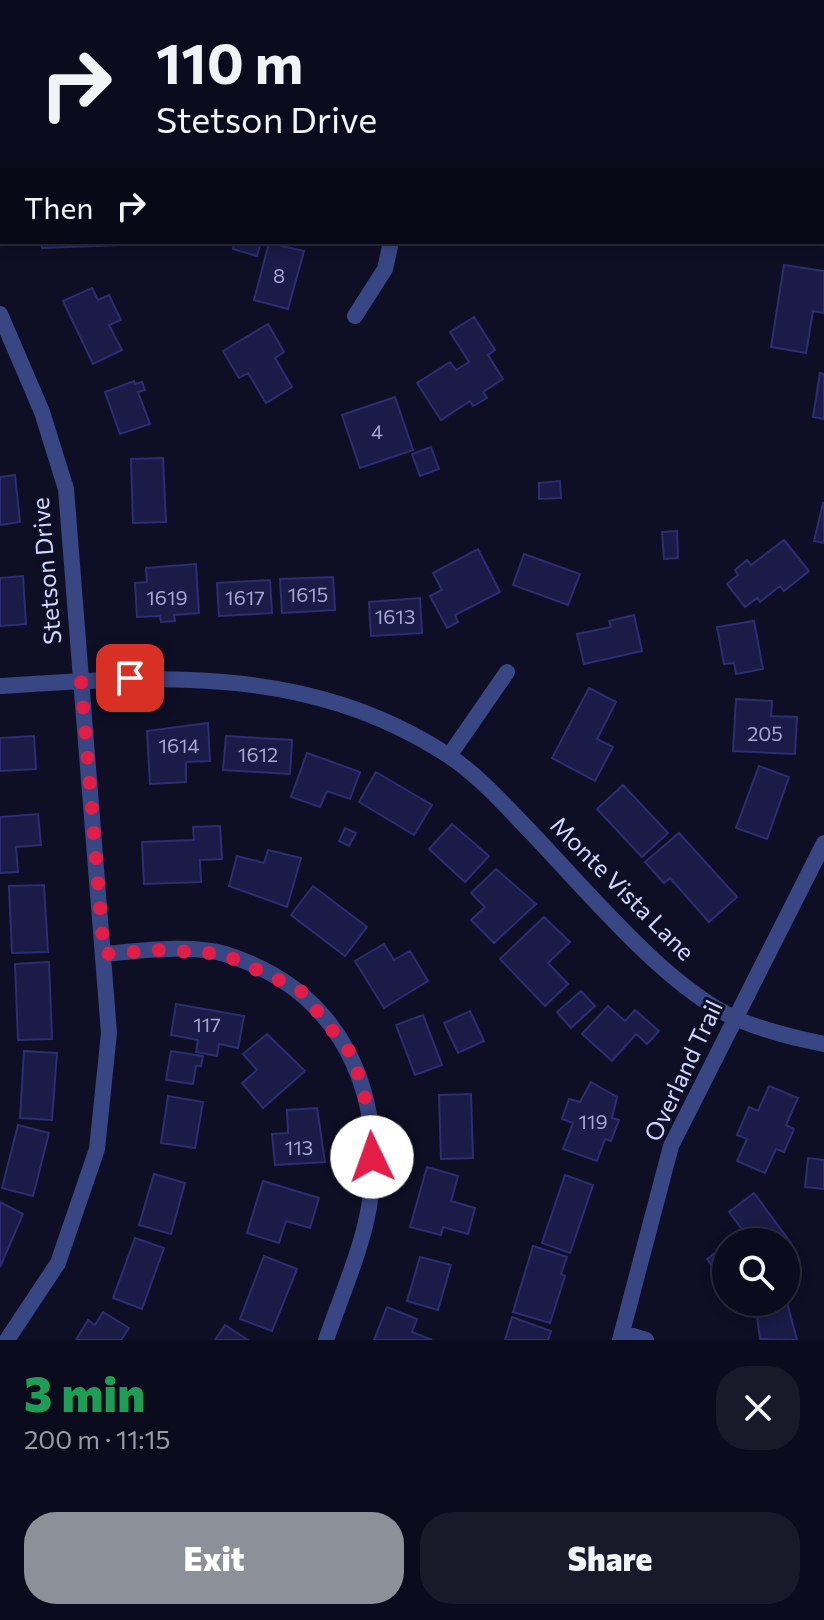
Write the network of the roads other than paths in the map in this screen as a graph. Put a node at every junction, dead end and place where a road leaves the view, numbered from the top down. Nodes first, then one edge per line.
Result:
1 (391, 244) edge
2 (0, 314) edge
3 (355, 316) dead end
4 (507, 672) dead end
5 (81, 681) junction
6 (0, 686) edge
7 (449, 756) junction
8 (824, 843) edge
9 (104, 954) junction
10 (734, 1018) junction
11 (824, 1044) edge
12 (621, 1336) edge
13 (7, 1340) edge
14 (326, 1340) edge
15 (646, 1340) edge

1 - 3 street
2 - 5 street, Stetson Drive
4 - 7 street
5 - 6 street, Monte Vista Lane
5 - 7 street, Monte Vista Lane
5 - 9 street, Stetson Drive
7 - 10 street, Monte Vista Lane
8 - 10 street, Overland Trail
9 - 13 street, Stetson Drive
9 - 14 street
10 - 11 street, Monte Vista Lane
10 - 12 street, Overland Trail
12 - 15 street, Overland Trail

